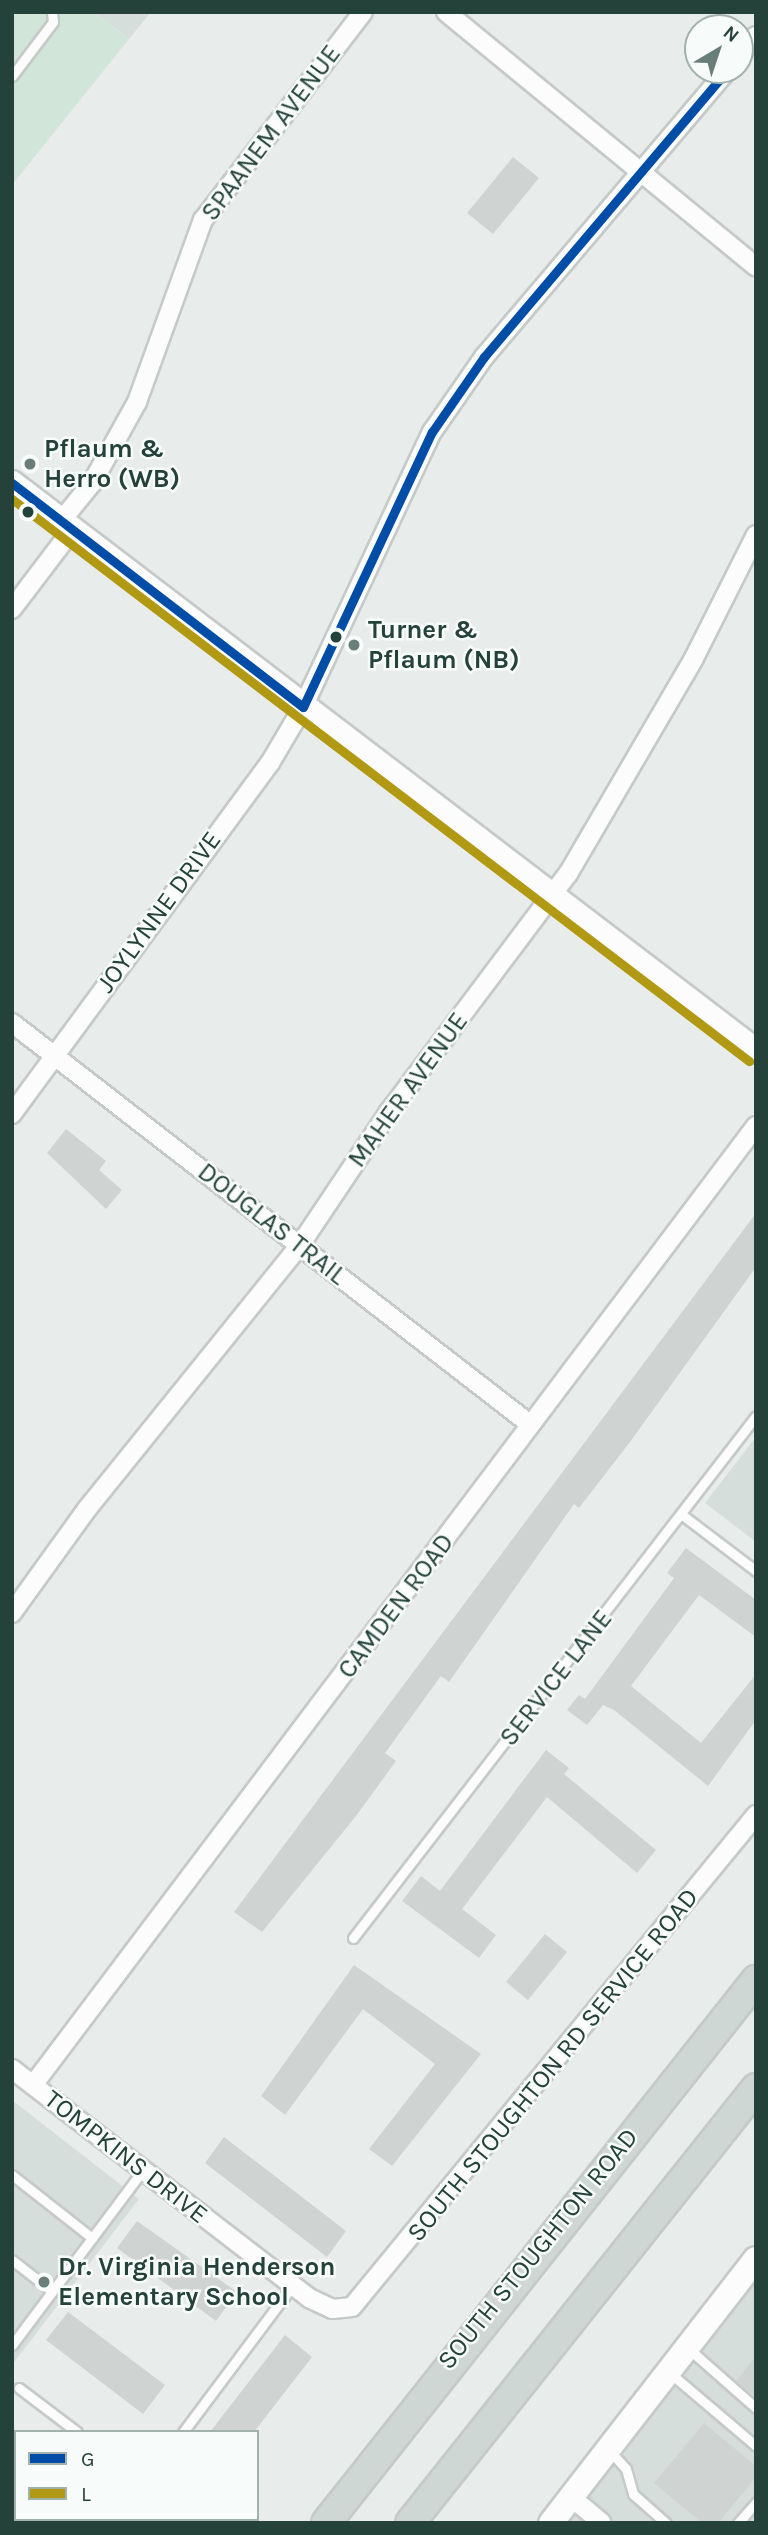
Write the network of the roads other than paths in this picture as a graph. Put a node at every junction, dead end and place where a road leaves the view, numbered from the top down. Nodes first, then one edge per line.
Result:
1 (52, 12) edge
2 (363, 12) edge
3 (446, 12) edge
4 (12, 76) edge
5 (715, 84) edge
6 (643, 172) junction
7 (756, 267) edge
8 (12, 483) edge
9 (66, 525) junction
10 (756, 535) edge
11 (12, 609) edge
12 (303, 707) junction
13 (552, 895) junction
14 (12, 1023) edge
15 (756, 1051) edge
16 (53, 1056) junction
17 (12, 1114) edge
18 (756, 1126) edge
19 (300, 1245) junction
20 (756, 1416) edge
21 (531, 1425) junction
22 (681, 1514) junction
23 (756, 1571) edge
24 (12, 1614) edge
25 (756, 1815) edge
26 (354, 1938) dead end
27 (756, 1980) edge
28 (12, 2069) edge
29 (33, 2085) junction
30 (756, 2088) edge
31 (143, 2170) junction
32 (12, 2175) edge
33 (92, 2238) junction
34 (756, 2259) edge
35 (12, 2260) edge
36 (293, 2286) junction
37 (52, 2291) junction
38 (345, 2309) joint
39 (12, 2345) edge
40 (685, 2346) junction
41 (666, 2370) junction
42 (19, 2388) dead end
43 (756, 2408) edge
44 (74, 2430) edge
45 (185, 2430) edge
46 (606, 2446) junction
47 (756, 2446) edge
48 (571, 2497) junction
49 (756, 2502) edge
50 (326, 2523) edge
51 (410, 2523) edge
52 (551, 2523) edge
53 (601, 2523) edge
54 (666, 2523) edge
55 (738, 2523) edge

1 - 4 lane
2 - 9 street, SPAANEM AVENUE
3 - 6 street
5 - 6 street, JOYLYNNE DRIVE
6 - 7 street
6 - 12 street, JOYLYNNE DRIVE
8 - 9 street
9 - 11 street, SPAANEM AVENUE
9 - 12 street
10 - 13 street, MAHER AVENUE
12 - 13 street
12 - 16 street, JOYLYNNE DRIVE
13 - 15 street
13 - 19 street, MAHER AVENUE
14 - 16 street, DOUGLAS TRAIL
16 - 17 street, JOYLYNNE DRIVE
16 - 19 street, DOUGLAS TRAIL
18 - 21 street, CAMDEN ROAD
19 - 21 street, DOUGLAS TRAIL
19 - 24 street, MAHER AVENUE
20 - 22 lane, SERVICE LANE
21 - 29 street, CAMDEN ROAD
22 - 23 lane
22 - 26 lane, SERVICE LANE
25 - 38 street, SOUTH STOUGHTON RD SERVICE ROAD
27 - 50 main road, SOUTH STOUGHTON ROAD
28 - 29 street, TOMPKINS DRIVE
29 - 31 street, TOMPKINS DRIVE
30 - 51 main road
31 - 33 lane
31 - 36 street, TOMPKINS DRIVE
32 - 33 lane
33 - 37 lane
34 - 40 street
35 - 37 lane
36 - 38 street, TOMPKINS DRIVE
36 - 45 lane
37 - 39 lane
40 - 41 street
40 - 43 lane
41 - 46 street
41 - 47 lane
42 - 44 lane
46 - 48 street
46 - 54 lane
48 - 52 street
48 - 53 street
49 - 55 lane

